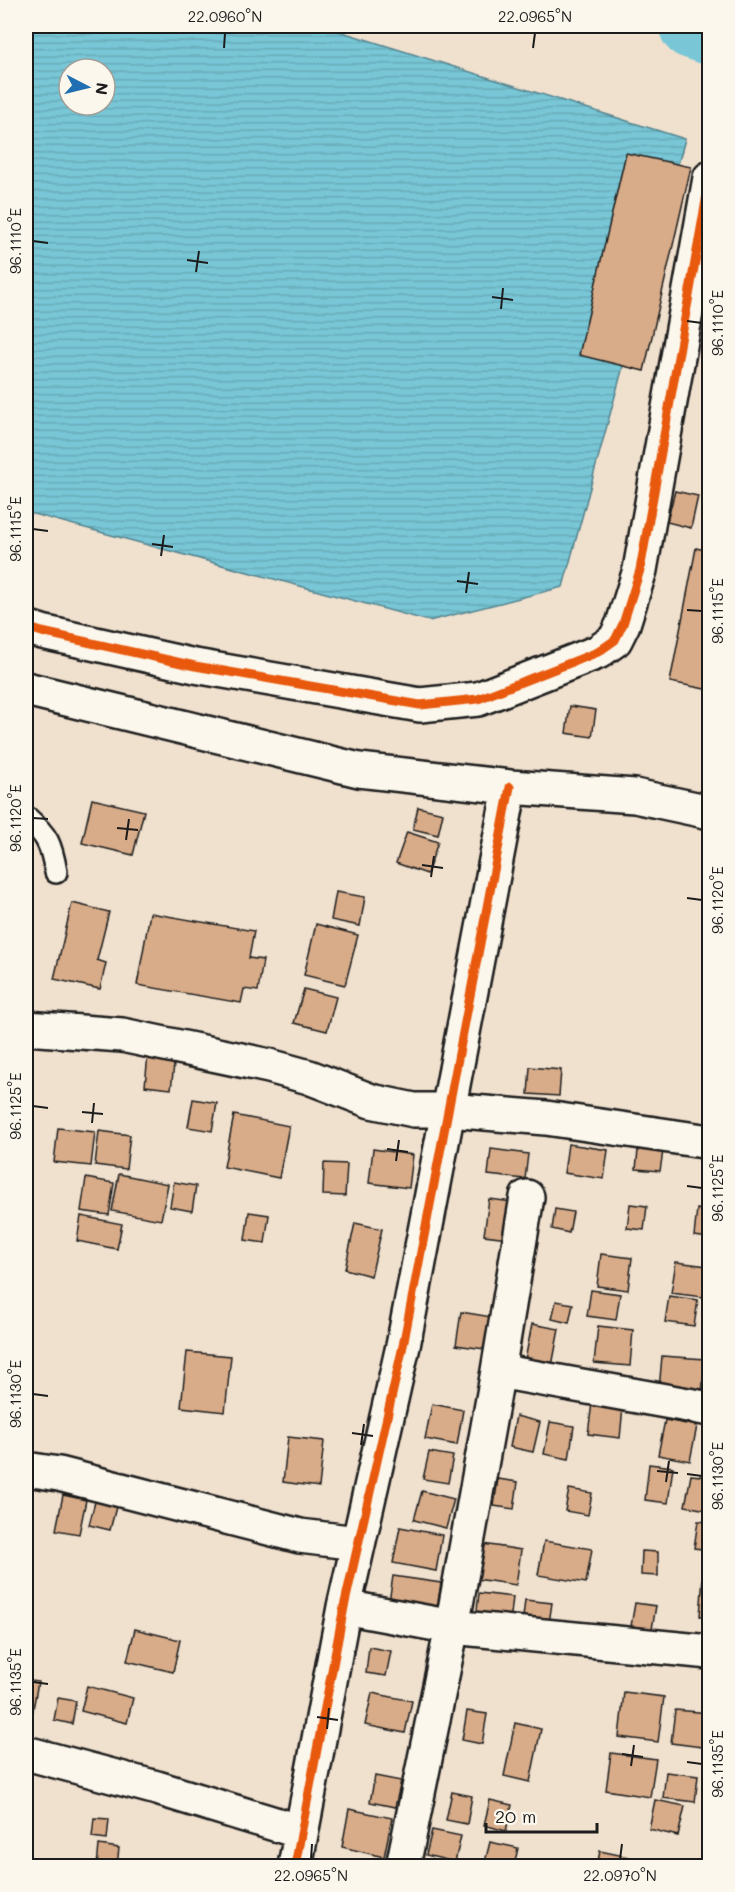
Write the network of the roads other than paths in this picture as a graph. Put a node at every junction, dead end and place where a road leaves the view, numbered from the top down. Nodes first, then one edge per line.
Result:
1 (710, 178) edge
2 (26, 627) edge
3 (26, 690) edge
4 (510, 787) junction
5 (710, 812) edge
6 (26, 817) edge
7 (56, 872) dead end
8 (26, 1028) edge
9 (449, 1110) junction
10 (710, 1142) edge
11 (527, 1197) dead end
12 (498, 1371) junction
13 (710, 1409) edge
14 (26, 1469) edge
15 (357, 1543) junction
16 (344, 1607) junction
17 (452, 1627) junction
18 (710, 1652) edge
19 (26, 1753) edge
20 (302, 1832) junction
21 (295, 1866) edge
22 (402, 1866) edge

1 - 2 street
3 - 4 street
4 - 5 street
4 - 9 street
6 - 7 lane
8 - 9 street
9 - 10 street
9 - 15 street
11 - 12 street
12 - 13 street
12 - 17 street
14 - 15 street
15 - 16 street
16 - 17 street
16 - 20 street
17 - 18 street
17 - 22 street
19 - 20 street
20 - 21 street

